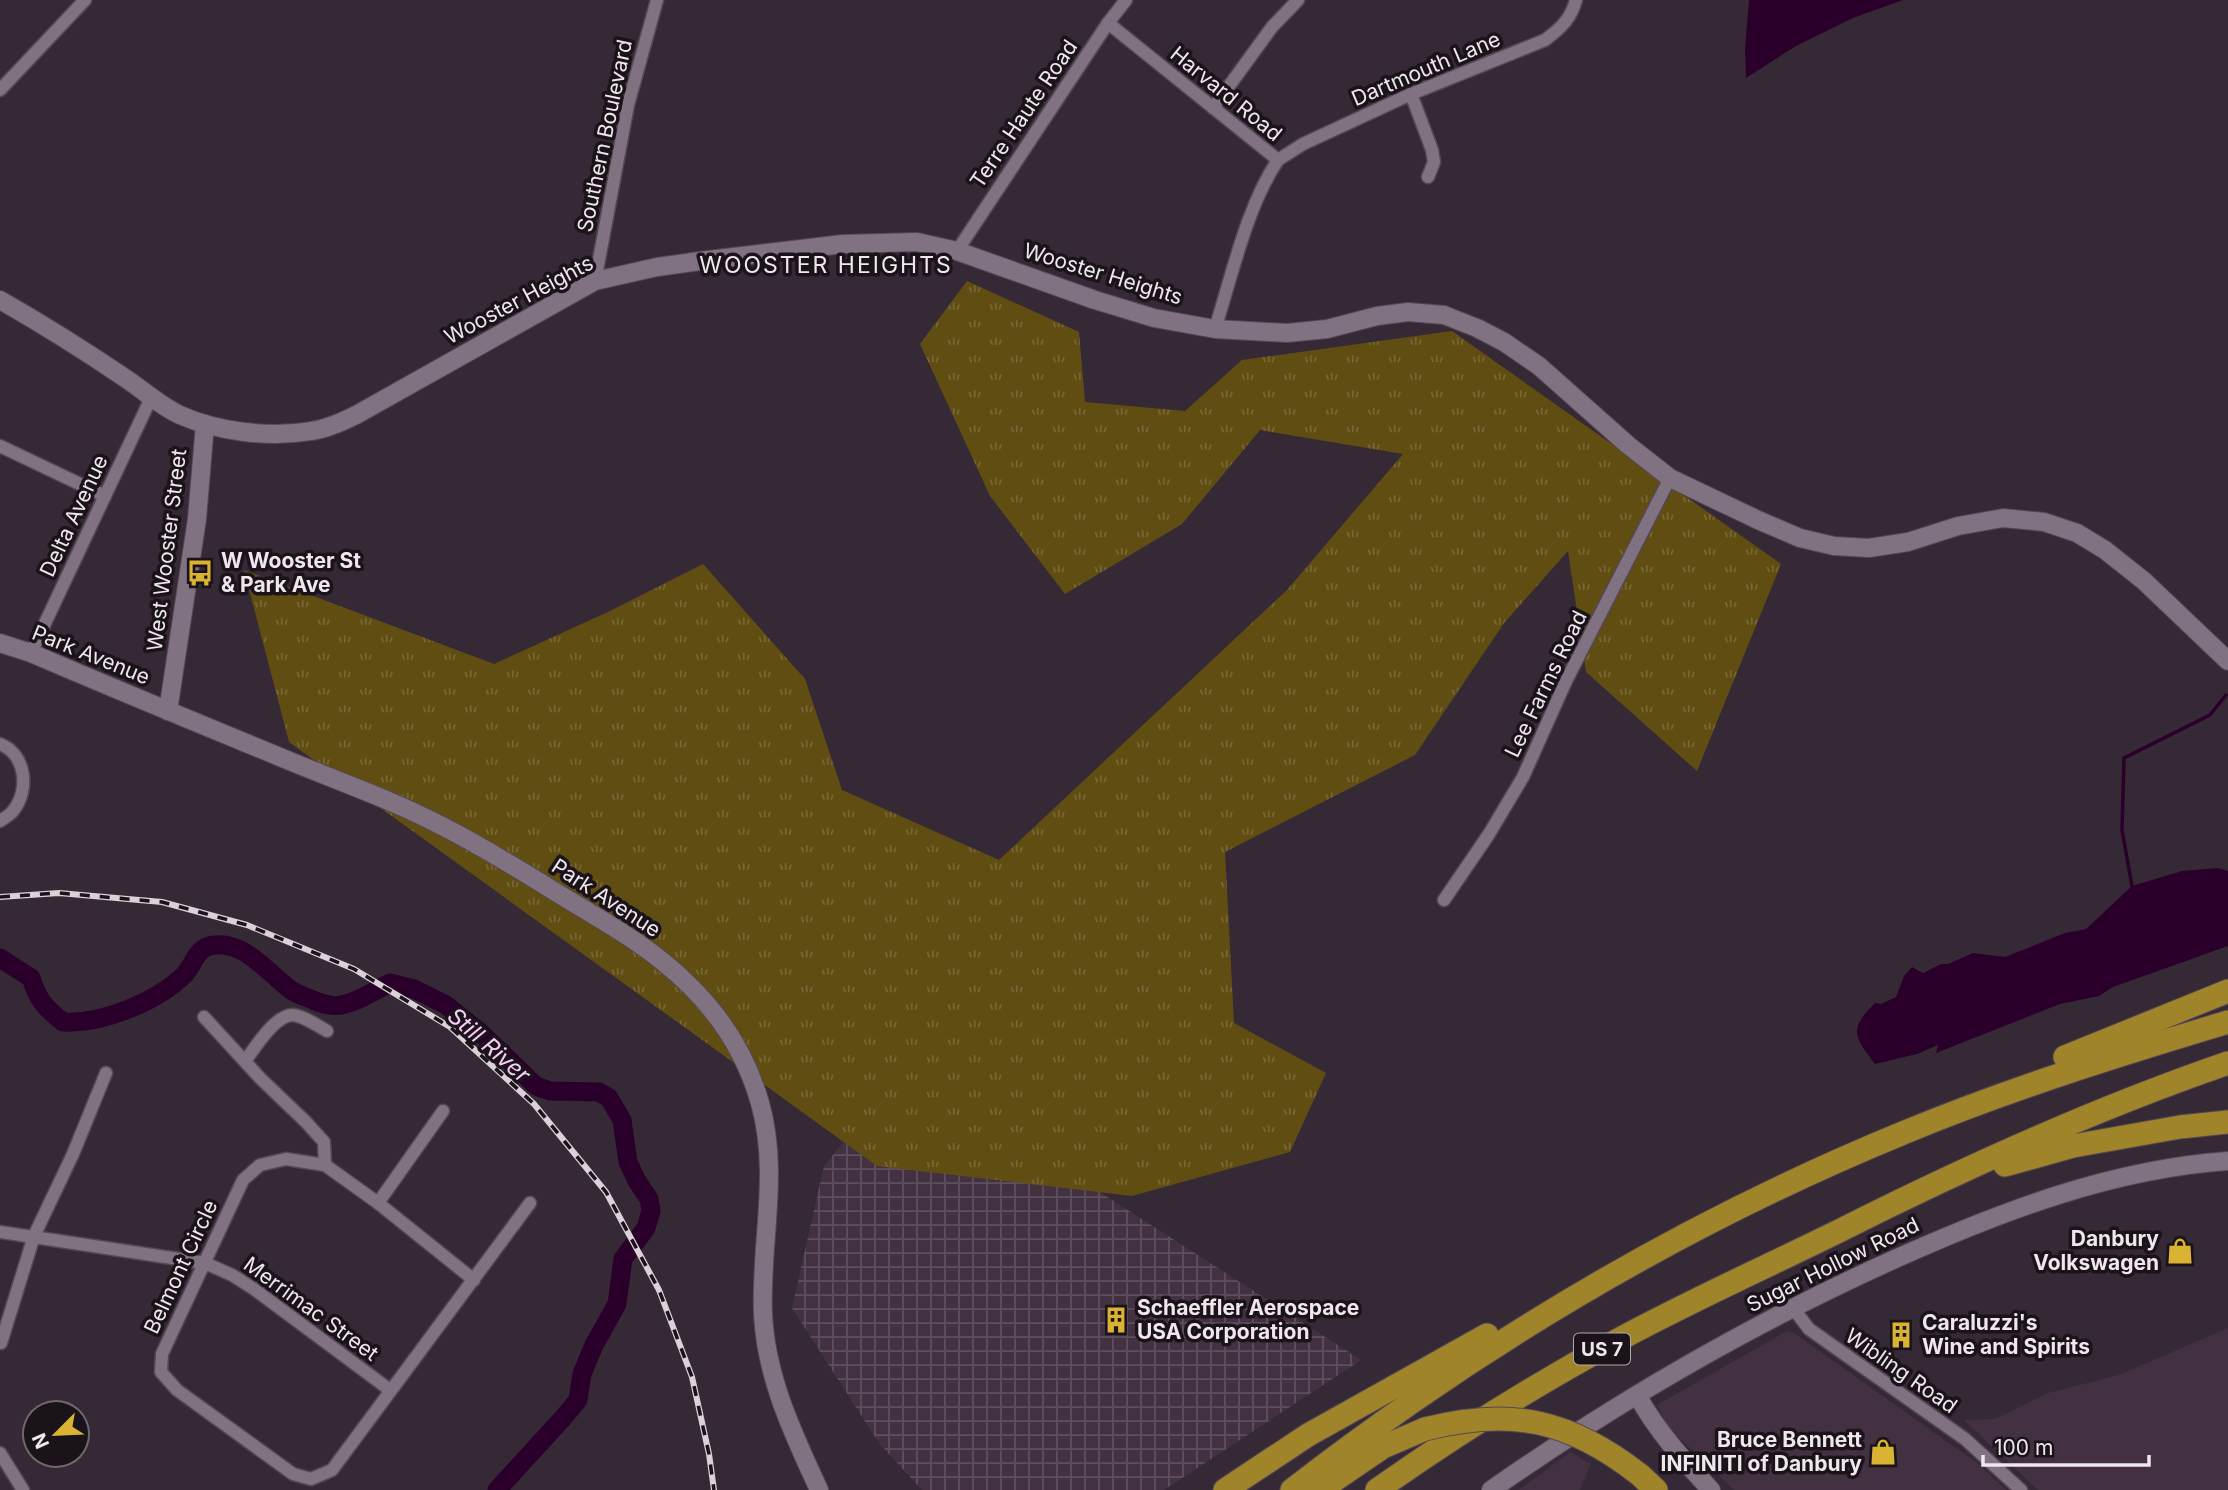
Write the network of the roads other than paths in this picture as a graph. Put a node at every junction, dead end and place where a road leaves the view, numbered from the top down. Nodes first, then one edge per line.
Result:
1 (85, 0) edge
2 (657, 0) edge
3 (1126, 0) edge
4 (1298, 0) edge
5 (1576, 0) edge
6 (1108, 23) junction
7 (0, 90) edge
8 (1411, 94) junction
9 (1213, 108) junction
10 (1278, 160) junction
11 (1428, 177) dead end
12 (957, 251) junction
13 (595, 281) junction
14 (0, 300) edge
15 (1215, 329) junction
16 (152, 396) junction
17 (205, 424) junction
18 (0, 446) edge
19 (1670, 478) junction
20 (104, 496) junction
21 (0, 643) edge
22 (31, 653) junction
23 (2228, 661) edge
24 (168, 711) junction
25 (0, 744) edge
26 (0, 821) edge
27 (1444, 900) dead end
28 (2228, 991) edge
29 (204, 1017) dead end
30 (2228, 1022) edge
31 (327, 1031) dead end
32 (245, 1061) junction
33 (2228, 1063) edge
34 (106, 1073) dead end
35 (443, 1111) dead end
36 (2228, 1122) edge
37 (1865, 1149) junction
38 (2228, 1161) edge
39 (325, 1165) junction
40 (378, 1203) junction
41 (530, 1203) dead end
42 (1718, 1219) junction
43 (1839, 1231) junction
44 (0, 1232) edge
45 (34, 1236) junction
46 (205, 1263) junction
47 (474, 1280) junction
48 (1793, 1308) junction
49 (1, 1343) edge
50 (390, 1390) junction
51 (1637, 1395) junction
52 (0, 1453) edge
53 (1648, 1482) edge
54 (23, 1490) edge
55 (819, 1490) edge
56 (1225, 1490) edge
57 (1292, 1490) edge
58 (1320, 1490) edge
59 (1377, 1490) edge
60 (1491, 1490) edge
61 (1711, 1490) edge
62 (2021, 1490) edge

1 - 7 street
2 - 13 street, Southern Boulevard
3 - 6 street, Terre Haute Road
4 - 9 street
5 - 8 street, Dartmouth Lane
6 - 9 street, Harvard Road
6 - 12 street, Terre Haute Road
8 - 10 street, Dartmouth Lane
8 - 11 street
9 - 10 street, Harvard Road
10 - 15 street, Harvard Road
12 - 13 main road, Wooster Heights
12 - 15 main road, Wooster Heights
13 - 17 main road, Wooster Heights
14 - 16 main road, West Wooster Street
15 - 19 main road, Wooster Heights
16 - 17 main road, West Wooster Street
16 - 20 street, Delta Avenue
17 - 24 main road, West Wooster Street
18 - 20 street
19 - 23 main road, Wooster Heights
19 - 27 street, Lee Farms Road
20 - 22 street, Delta Avenue
21 - 22 main road, Park Avenue
22 - 24 main road, Park Avenue
24 - 55 main road, Park Avenue
25 - 26 street
28 - 37 highway
29 - 32 street
30 - 37 highway, US 7
31 - 32 street
32 - 39 street
33 - 43 highway, US 7
34 - 45 street
35 - 40 street
36 - 43 highway
37 - 42 highway, US 7
38 - 48 main road, Sugar Hollow Road
39 - 40 street, Belmont Circle
39 - 46 street, Belmont Circle
40 - 47 street, Belmont Circle
41 - 47 street, Belmont Circle
42 - 56 highway
42 - 57 highway, US 7
43 - 59 highway, US 7
44 - 45 street, Merrimac Street
45 - 46 street, Merrimac Street
45 - 49 street
46 - 50 street, Merrimac Street
46 - 50 street, Belmont Circle
47 - 50 street, Belmont Circle
48 - 51 main road, Sugar Hollow Road
48 - 62 street, Wibling Road
51 - 60 main road, Sugar Hollow Road
51 - 61 main road
52 - 54 street
53 - 58 highway, bridge

